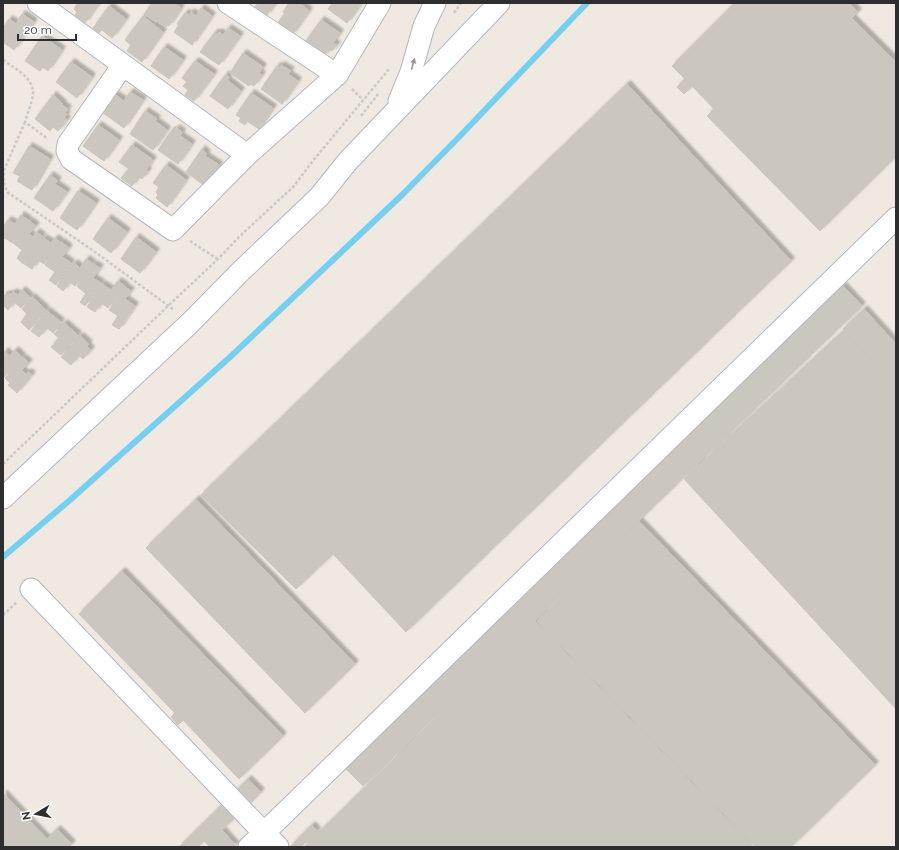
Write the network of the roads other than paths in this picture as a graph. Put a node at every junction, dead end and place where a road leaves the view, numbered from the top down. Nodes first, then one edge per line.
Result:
1 (38, 3) edge
2 (228, 3) edge
3 (380, 3) edge
4 (435, 3) edge
5 (499, 3) edge
6 (123, 65) junction
7 (337, 75) junction
8 (394, 113) junction
9 (247, 155) junction
10 (896, 218) edge
11 (3, 498) edge
12 (32, 589) dead end
13 (271, 840) edge
14 (249, 847) edge

1 - 6 street
2 - 7 street
3 - 7 street
8 -> 4 street
5 - 8 street
6 - 9 street
6 - 9 street
7 - 9 street
8 - 11 street
10 - 13 street
12 - 13 street
13 - 14 street

